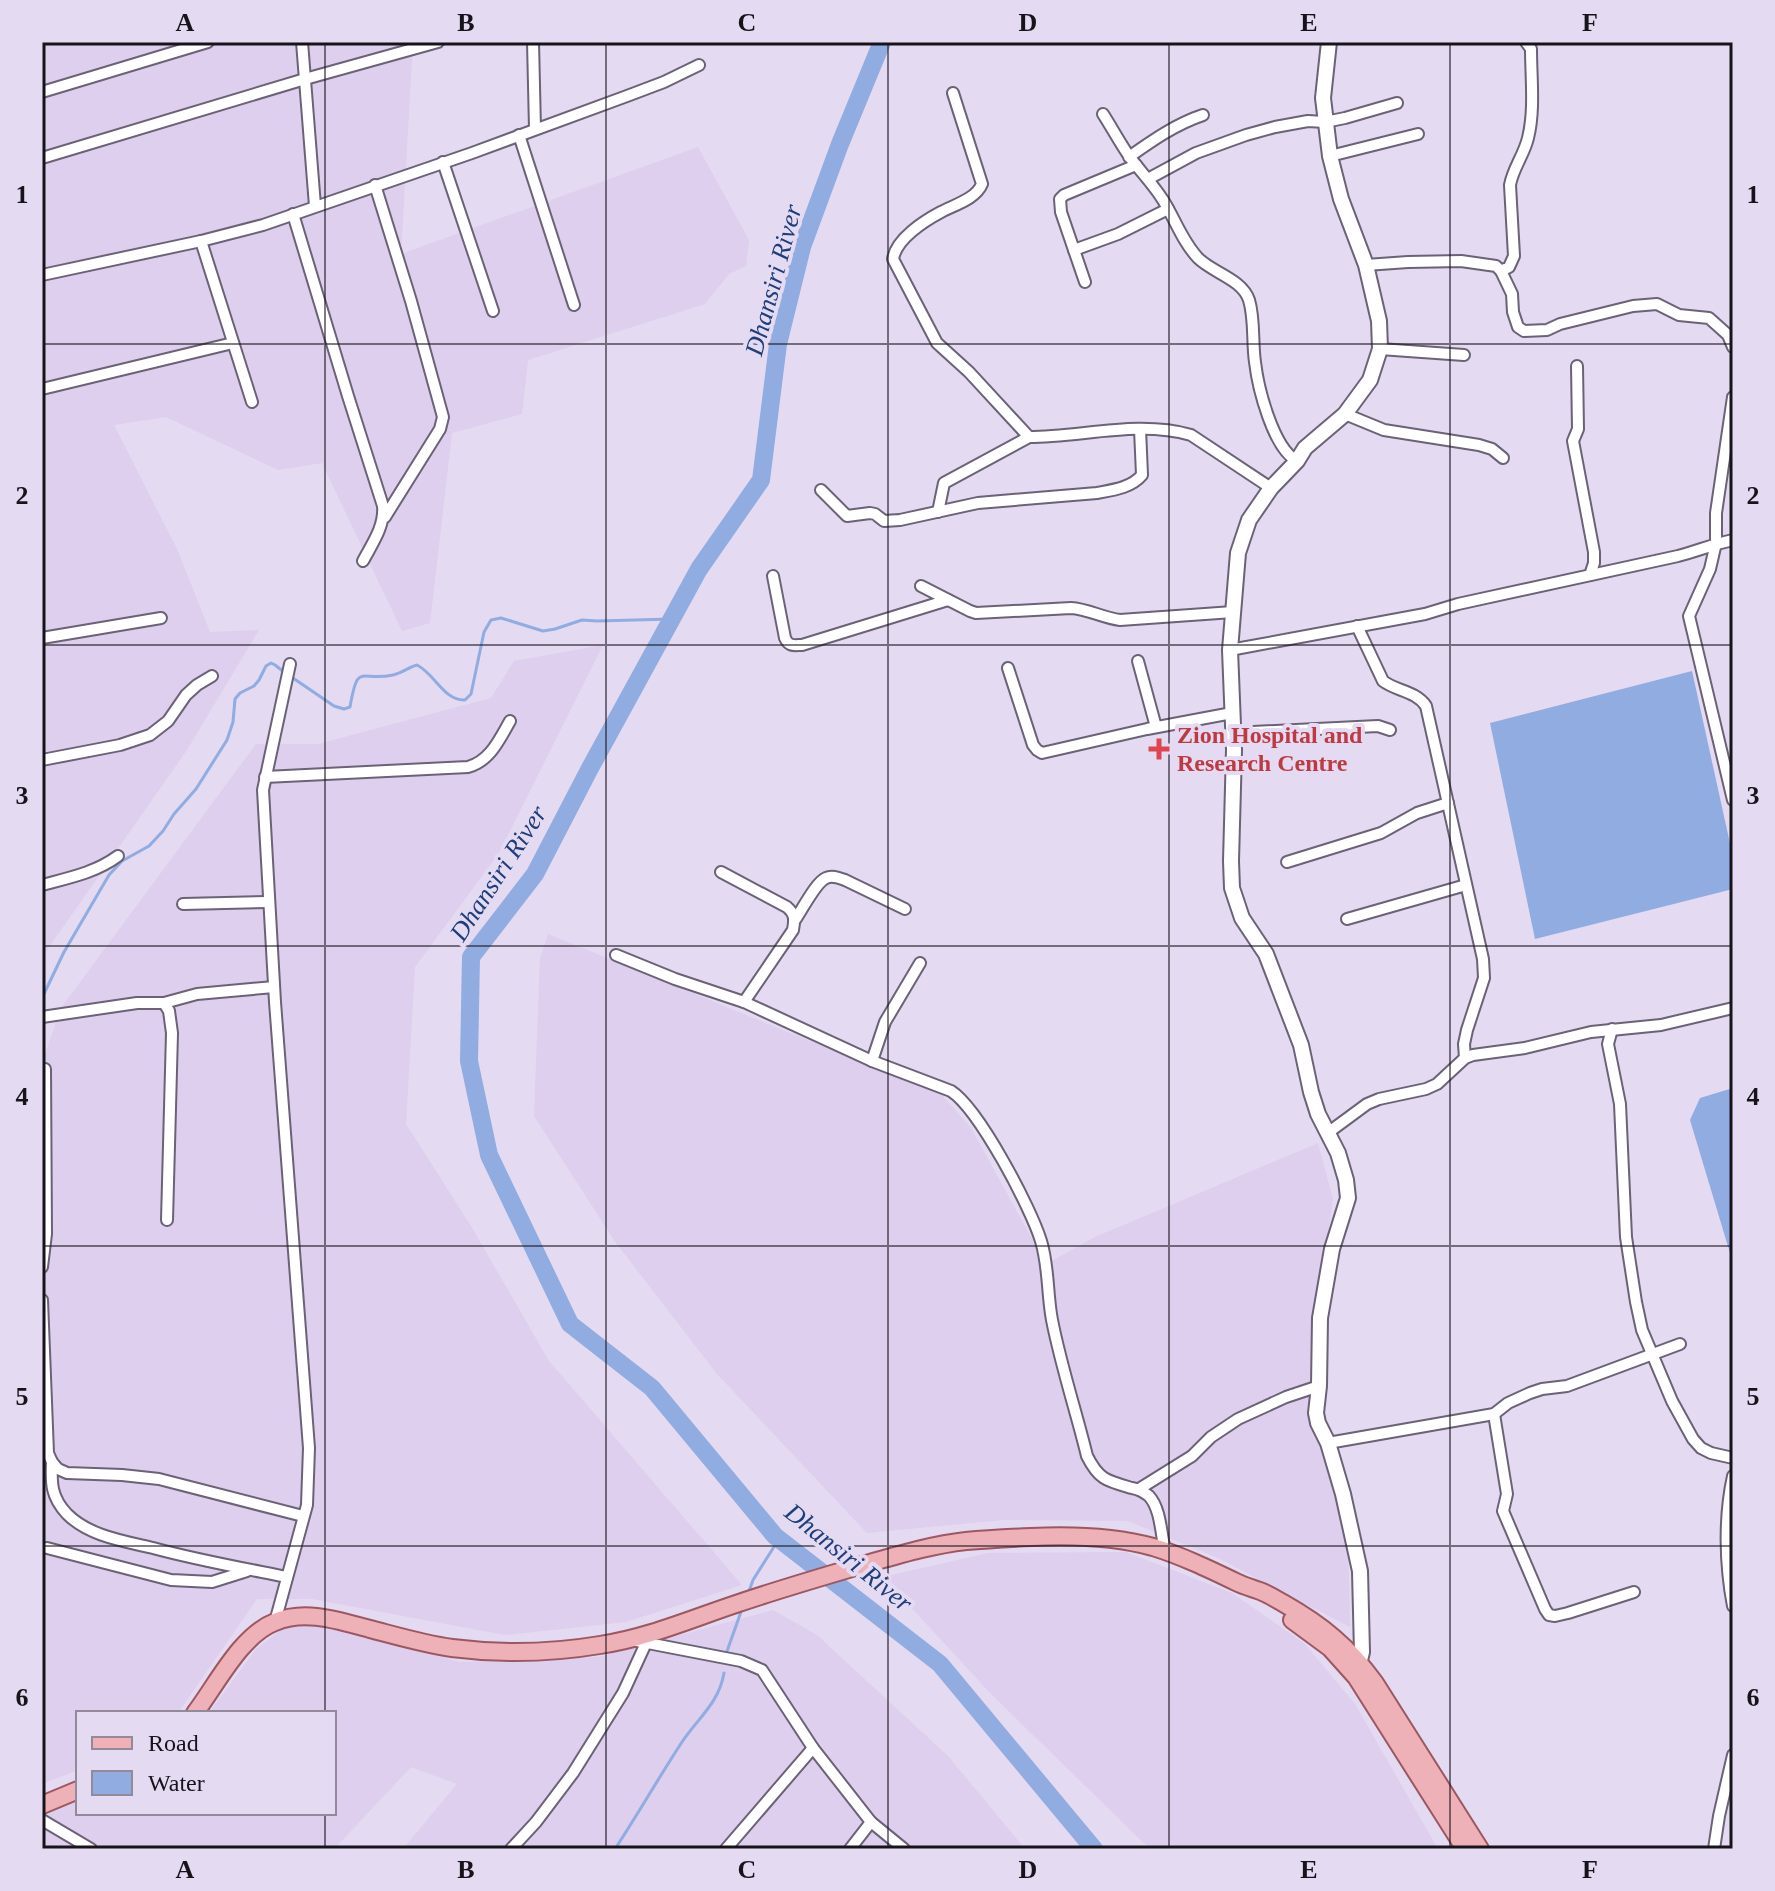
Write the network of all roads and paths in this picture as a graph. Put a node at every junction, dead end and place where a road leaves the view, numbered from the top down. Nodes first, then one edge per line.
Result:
1 (208, 42) edge
2 (302, 42) edge
3 (438, 42) edge
4 (533, 42) edge
5 (1329, 42) edge
6 (1526, 42) edge
7 (699, 65) dead end
8 (305, 79) junction
9 (42, 92) edge
10 (953, 93) dead end
11 (1397, 103) dead end
12 (1103, 114) dead end
13 (1203, 115) dead end
14 (1325, 122) junction
15 (535, 129) junction
16 (1418, 134) dead end
17 (519, 135) junction
18 (1330, 156) junction
19 (42, 158) edge
20 (1133, 161) junction
21 (443, 162) junction
22 (1148, 179) junction
23 (375, 185) junction
24 (315, 206) junction
25 (1168, 209) junction
26 (293, 214) junction
27 (201, 241) junction
28 (1074, 250) junction
29 (1366, 265) junction
30 (1501, 271) junction
31 (42, 275) edge
32 (1085, 282) dead end
33 (574, 305) dead end
34 (493, 311) dead end
35 (233, 343) junction
36 (1733, 345) edge
37 (1380, 349) junction
38 (1464, 355) dead end
39 (1577, 366) dead end
40 (42, 389) edge
41 (1733, 397) edge
42 (252, 402) dead end
43 (1345, 414) junction
44 (1140, 429) junction
45 (1029, 437) junction
46 (1503, 458) dead end
47 (1297, 461) junction
48 (1271, 488) junction
49 (821, 490) dead end
50 (938, 512) junction
51 (383, 520) junction
52 (1733, 540) edge
53 (1716, 543) junction
54 (363, 561) dead end
55 (1590, 575) junction
56 (773, 576) dead end
57 (921, 586) dead end
58 (948, 600) junction
59 (1233, 612) junction
60 (161, 618) dead end
61 (1357, 626) junction
62 (42, 638) edge
63 (1230, 650) junction
64 (1138, 661) dead end
65 (290, 664) dead end
66 (1008, 668) dead end
67 (212, 676) dead end
68 (1232, 713) junction
69 (510, 721) dead end
70 (1156, 727) junction
71 (1390, 730) dead end
72 (1233, 733) junction
73 (42, 760) edge
74 (265, 777) junction
75 (1733, 800) edge
76 (1448, 803) junction
77 (118, 856) dead end
78 (1287, 862) dead end
79 (721, 872) dead end
80 (42, 885) edge
81 (1466, 885) junction
82 (269, 902) junction
83 (183, 904) dead end
84 (905, 909) dead end
85 (1347, 919) dead end
86 (795, 920) junction
87 (616, 955) dead end
88 (920, 963) dead end
89 (274, 987) junction
90 (744, 1002) junction
91 (164, 1003) junction
92 (1733, 1008) edge
93 (48, 1016) edge
94 (1612, 1029) junction
95 (1465, 1058) junction
96 (872, 1061) junction
97 (45, 1069) dead end
98 (1329, 1132) junction
99 (167, 1220) dead end
100 (42, 1267) edge
101 (42, 1300) edge
102 (1680, 1344) dead end
103 (1651, 1355) junction
104 (1319, 1386) junction
105 (1494, 1414) junction
106 (1328, 1443) junction
107 (1733, 1458) edge
108 (52, 1462) junction
109 (1733, 1476) edge
110 (1139, 1489) junction
111 (303, 1516) junction
112 (1730, 1524) edge
113 (47, 1548) dead end
114 (1165, 1551) junction
115 (250, 1570) junction
116 (287, 1577) junction
117 (1634, 1592) dead end
118 (1733, 1606) edge
119 (275, 1622) junction
120 (638, 1642) junction
121 (1358, 1669) junction
122 (196, 1711) edge
123 (813, 1748) junction
124 (1733, 1755) edge
125 (76, 1791) edge
126 (42, 1805) edge
127 (42, 1820) edge
128 (871, 1822) junction
129 (91, 1849) edge
130 (511, 1849) edge
131 (726, 1849) edge
132 (850, 1849) edge
133 (904, 1849) edge
134 (1465, 1849) edge
135 (1480, 1849) edge
136 (1714, 1849) edge

1 - 9 street
2 - 8 street
3 - 8 street
4 - 15 street
5 - 14 street
6 - 30 street
7 - 15 street
8 - 19 street
8 - 24 street
10 - 45 street
11 - 14 street
12 - 20 street
13 - 20 street
14 - 18 street
14 - 22 street
15 - 17 street
16 - 18 street
17 - 21 street
17 - 33 street
18 - 29 street
20 - 22 street
20 - 28 street
21 - 23 street
21 - 34 street
22 - 25 street
23 - 24 street
23 - 51 street
24 - 26 street
25 - 28 street
25 - 47 street
26 - 27 street
26 - 51 street
27 - 31 street
27 - 35 street
28 - 32 street
29 - 30 street
29 - 37 street
30 - 36 street
35 - 40 street
35 - 42 street
37 - 38 street
37 - 43 street
39 - 55 street
41 - 53 street
43 - 46 street
43 - 47 street
44 - 45 street
44 - 48 street
44 - 50 street
45 - 50 street
47 - 48 street
48 - 59 street
49 - 50 street
51 - 54 street
52 - 53 street
53 - 55 street
53 - 75 street
55 - 61 street
56 - 58 street
57 - 58 street
58 - 59 street
59 - 63 street
60 - 62 street
61 - 63 street
61 - 76 street
63 - 68 street
64 - 70 street
65 - 74 street
66 - 70 street
67 - 73 street
68 - 70 street
68 - 72 street
69 - 74 street
71 - 72 street
72 - 98 street
74 - 82 street
76 - 78 street
76 - 81 street
77 - 80 street
79 - 86 street
81 - 85 street
81 - 95 street
82 - 83 street
82 - 89 street
84 - 86 street
86 - 90 street
87 - 90 street
88 - 96 street
89 - 91 street
89 - 111 street
90 - 96 street
91 - 93 street
91 - 99 street
92 - 94 street
94 - 95 street
94 - 103 street
95 - 98 street
96 - 110 street
97 - 100 street
98 - 104 street
101 - 108 street
102 - 103 street
103 - 105 street
103 - 107 street
104 - 106 street
104 - 110 street
105 - 106 street
105 - 117 street
106 - 121 street
108 - 111 street
108 - 115 street
109 - 112 street
110 - 114 street
111 - 116 street
112 - 118 street
113 - 115 street
114 - 120 main road
114 - 121 main road
115 - 116 street
116 - 119 street
119 - 120 main road
119 - 122 main road
120 - 123 street
120 - 130 street
121 - 134 main road
121 - 135 main road
123 - 128 street
123 - 131 street
124 - 136 street
125 - 126 main road
127 - 129 street
128 - 132 street
128 - 133 street

